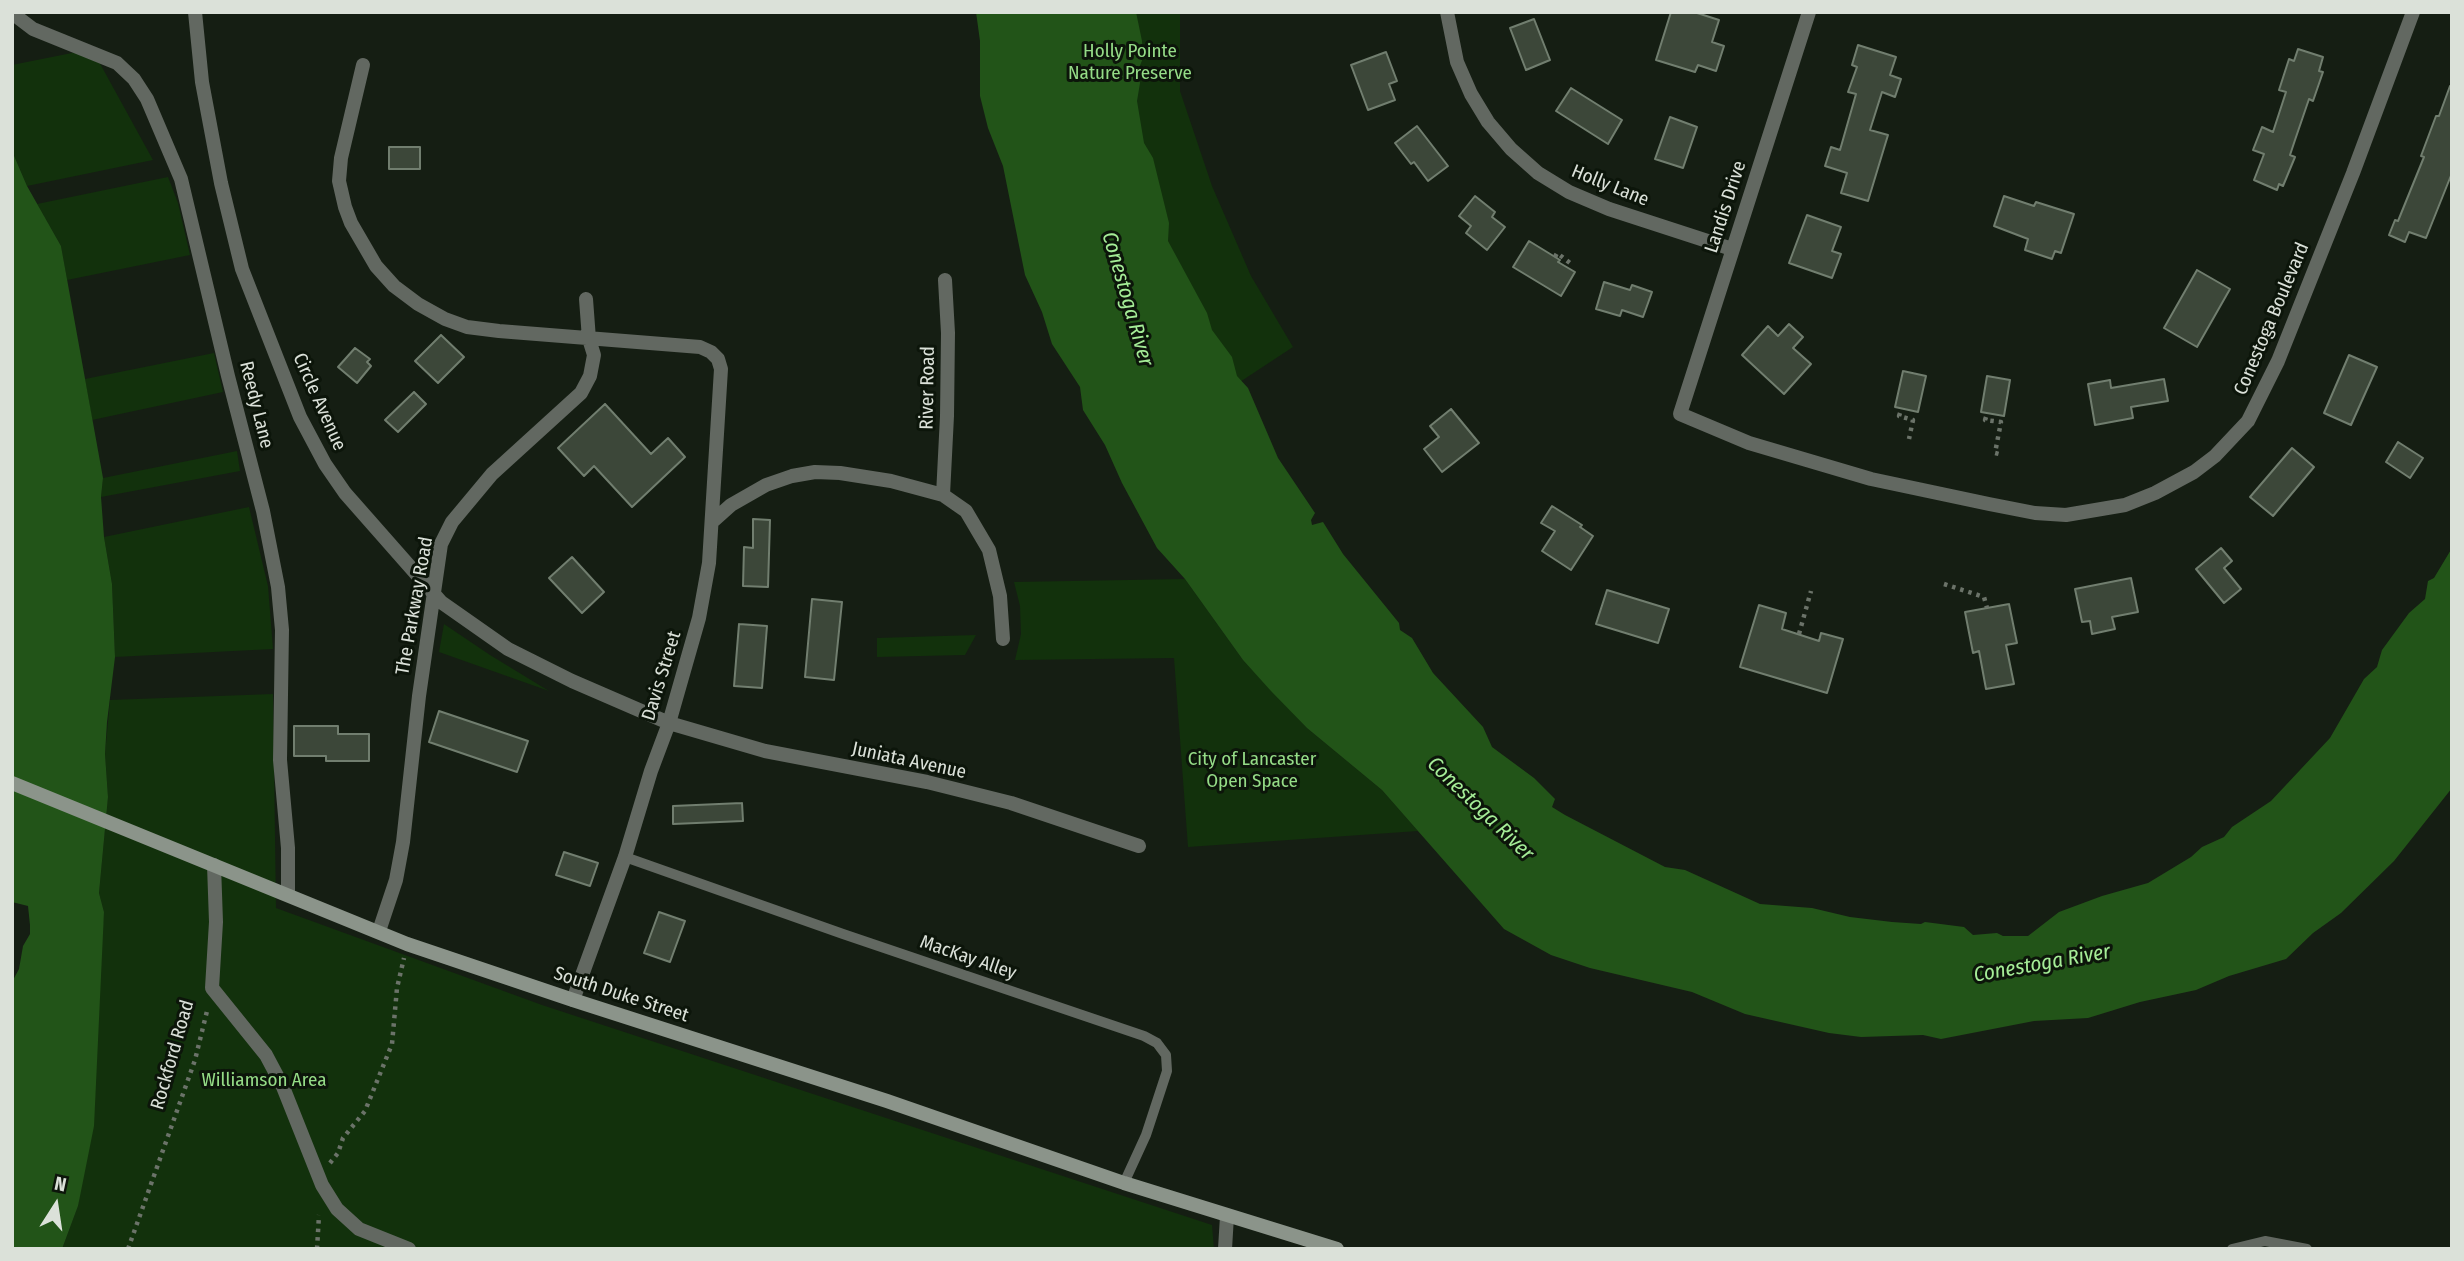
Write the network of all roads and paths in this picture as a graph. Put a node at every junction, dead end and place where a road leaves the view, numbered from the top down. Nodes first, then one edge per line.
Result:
1 (195, 12) edge
2 (1447, 12) edge
3 (1809, 12) edge
4 (2413, 12) edge
5 (12, 13) edge
6 (363, 65) dead end
7 (1732, 249) junction
8 (1555, 257) dead end
9 (1570, 263) dead end
10 (946, 280) dead end
11 (586, 299) dead end
12 (589, 339) junction
13 (1900, 413) dead end
14 (1680, 414) joint
15 (1986, 417) dead end
16 (1909, 439) dead end
17 (2000, 454) dead end
18 (943, 495) junction
19 (712, 522) junction
20 (1944, 584) dead end
21 (1811, 591) dead end
22 (434, 592) junction
23 (1987, 608) dead end
24 (1799, 634) dead end
25 (1003, 639) dead end
26 (669, 723) junction
27 (12, 783) edge
28 (1139, 846) dead end
29 (625, 857) junction
30 (214, 865) junction
31 (288, 894) junction
32 (379, 931) junction
33 (408, 944) junction
34 (212, 988) junction
35 (573, 1000) junction
36 (338, 1153) dead end
37 (1124, 1183) junction
38 (1227, 1216) junction
39 (128, 1249) edge
40 (409, 1249) edge
41 (1226, 1249) edge
42 (1337, 1249) edge
43 (2232, 1249) edge
44 (2307, 1249) edge

1 - 22 street, Circle Avenue
2 - 7 street, Holly Lane
3 - 7 street, Landis Drive
4 - 14 street, Conestoga Boulevard
5 - 31 street, Reedy Lane
6 - 12 street
7 - 14 street, Landis Drive
8 - 9 path
10 - 18 street, River Road
11 - 12 street, The Parkway Road
12 - 19 street, Davis Street
12 - 22 street, The Parkway Road
13 - 16 path
15 - 17 path
18 - 19 street
18 - 25 street
19 - 26 street, Davis Street
20 - 23 path
21 - 24 path
22 - 26 street, Circle Avenue
22 - 32 street, The Parkway Road
26 - 28 street, Juniata Avenue
26 - 29 street, Davis Street
27 - 30 main road, South Duke Street
29 - 35 street, Davis Street
29 - 37 lane, MacKay Alley
30 - 31 main road, South Duke Street
30 - 34 street, Rockford Road
31 - 32 main road, South Duke Street
32 - 33 main road, South Duke Street
33 - 35 main road, South Duke Street
33 - 36 path
34 - 39 path, Rockford Road
34 - 40 street
35 - 37 main road, South Duke Street
37 - 38 main road, South Duke Street
38 - 41 street
38 - 42 main road, South Duke Street
43 - 44 lane

